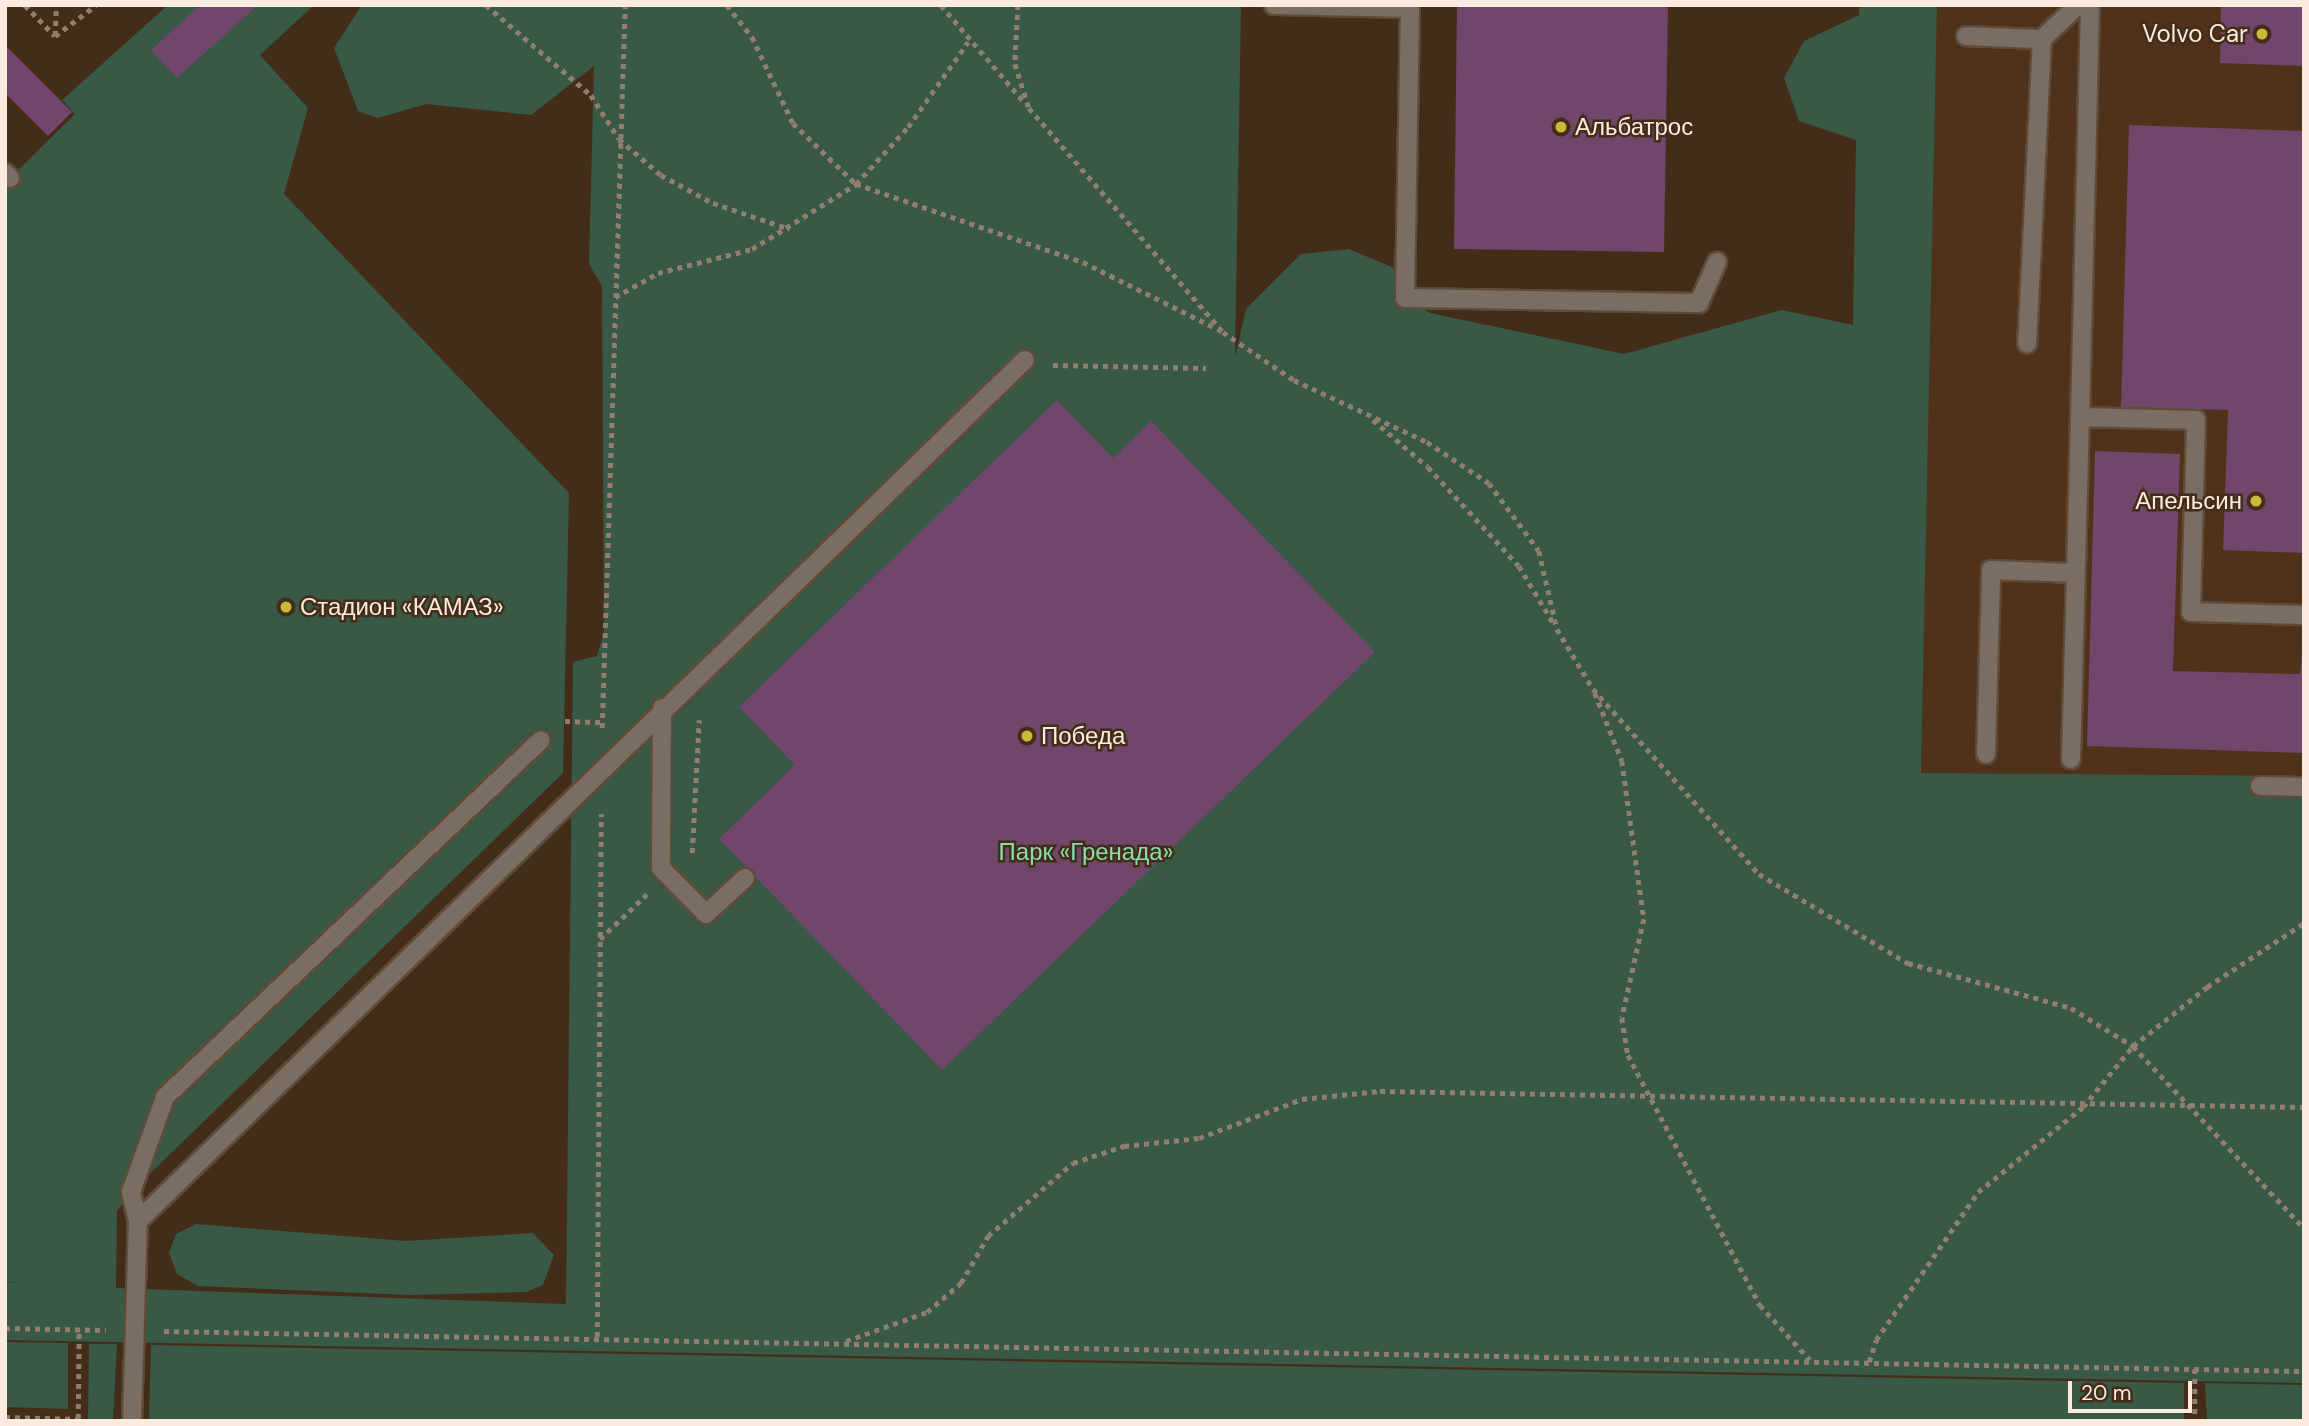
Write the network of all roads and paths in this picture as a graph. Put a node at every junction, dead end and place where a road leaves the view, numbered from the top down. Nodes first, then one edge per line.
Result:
1 (25, 5) edge
2 (56, 5) edge
3 (96, 5) edge
4 (486, 5) edge
5 (625, 5) edge
6 (727, 5) edge
7 (941, 5) edge
8 (1018, 5) edge
9 (1274, 5) edge
10 (2078, 5) edge
11 (2090, 5) edge
12 (55, 36) junction
13 (1966, 36) dead end
14 (2042, 39) junction
15 (968, 42) junction
16 (1029, 108) junction
17 (619, 139) junction
18 (856, 184) junction
19 (790, 229) junction
20 (1717, 262) dead end
21 (615, 298) junction
22 (1223, 332) junction
23 (2027, 344) dead end
24 (1025, 360) dead end
25 (1047, 365) dead end
26 (1206, 368) dead end
27 (1370, 417) junction
28 (2080, 417) junction
29 (2075, 573) junction
30 (2304, 615) edge
31 (1557, 629) junction
32 (1593, 688) junction
33 (663, 708) junction
34 (699, 713) dead end
35 (564, 721) dead end
36 (603, 722) junction
37 (541, 740) dead end
38 (1986, 754) dead end
39 (2071, 759) dead end
40 (602, 770) junction
41 (2260, 786) dead end
42 (2304, 787) edge
43 (668, 875) junction
44 (745, 878) dead end
45 (2304, 923) edge
46 (600, 939) junction
47 (2133, 1046) junction
48 (1655, 1099) junction
49 (2083, 1107) junction
50 (2304, 1107) edge
51 (2196, 1110) junction
52 (138, 1221) junction
53 (2304, 1228) edge
54 (5, 1328) edge
55 (79, 1329) junction
56 (135, 1331) junction
57 (597, 1338) junction
58 (842, 1342) junction
59 (1811, 1361) junction
60 (1869, 1362) junction
61 (2194, 1368) junction
62 (2304, 1371) edge
63 (5, 1417) edge
64 (132, 1421) edge
65 (2194, 1421) edge

1 - 12 path
2 - 12 path
3 - 12 path
4 - 17 path
5 - 17 path
6 - 18 path
7 - 15 path
8 - 16 path
9 - 20 lane
10 - 14 lane
11 - 28 lane
13 - 14 lane
14 - 23 lane
15 - 16 path
15 - 18 path
16 - 22 path
17 - 19 path
17 - 21 path
18 - 19 path
18 - 22 path
19 - 21 path
21 - 36 path
22 - 27 path
24 - 33 lane
25 - 26 path
27 - 31 path
27 - 31 path
28 - 29 lane
28 - 30 lane
29 - 38 lane
29 - 39 lane
31 - 32 path
32 - 47 path
32 - 48 path
33 - 40 lane
33 - 43 lane
34 - 43 path
35 - 36 path
36 - 40 path
37 - 52 lane
40 - 46 path
40 - 52 lane
41 - 42 lane
43 - 44 lane
43 - 46 path
45 - 47 path
46 - 57 path
47 - 49 path
47 - 51 path
48 - 49 path
48 - 58 path
48 - 59 path
49 - 51 path
49 - 60 path
50 - 51 path
51 - 53 path
52 - 56 lane
54 - 55 path
55 - 56 path
55 - 63 path
56 - 57 path
56 - 64 lane
57 - 58 path
58 - 59 path
59 - 60 path
60 - 61 path
61 - 62 path
61 - 65 path

